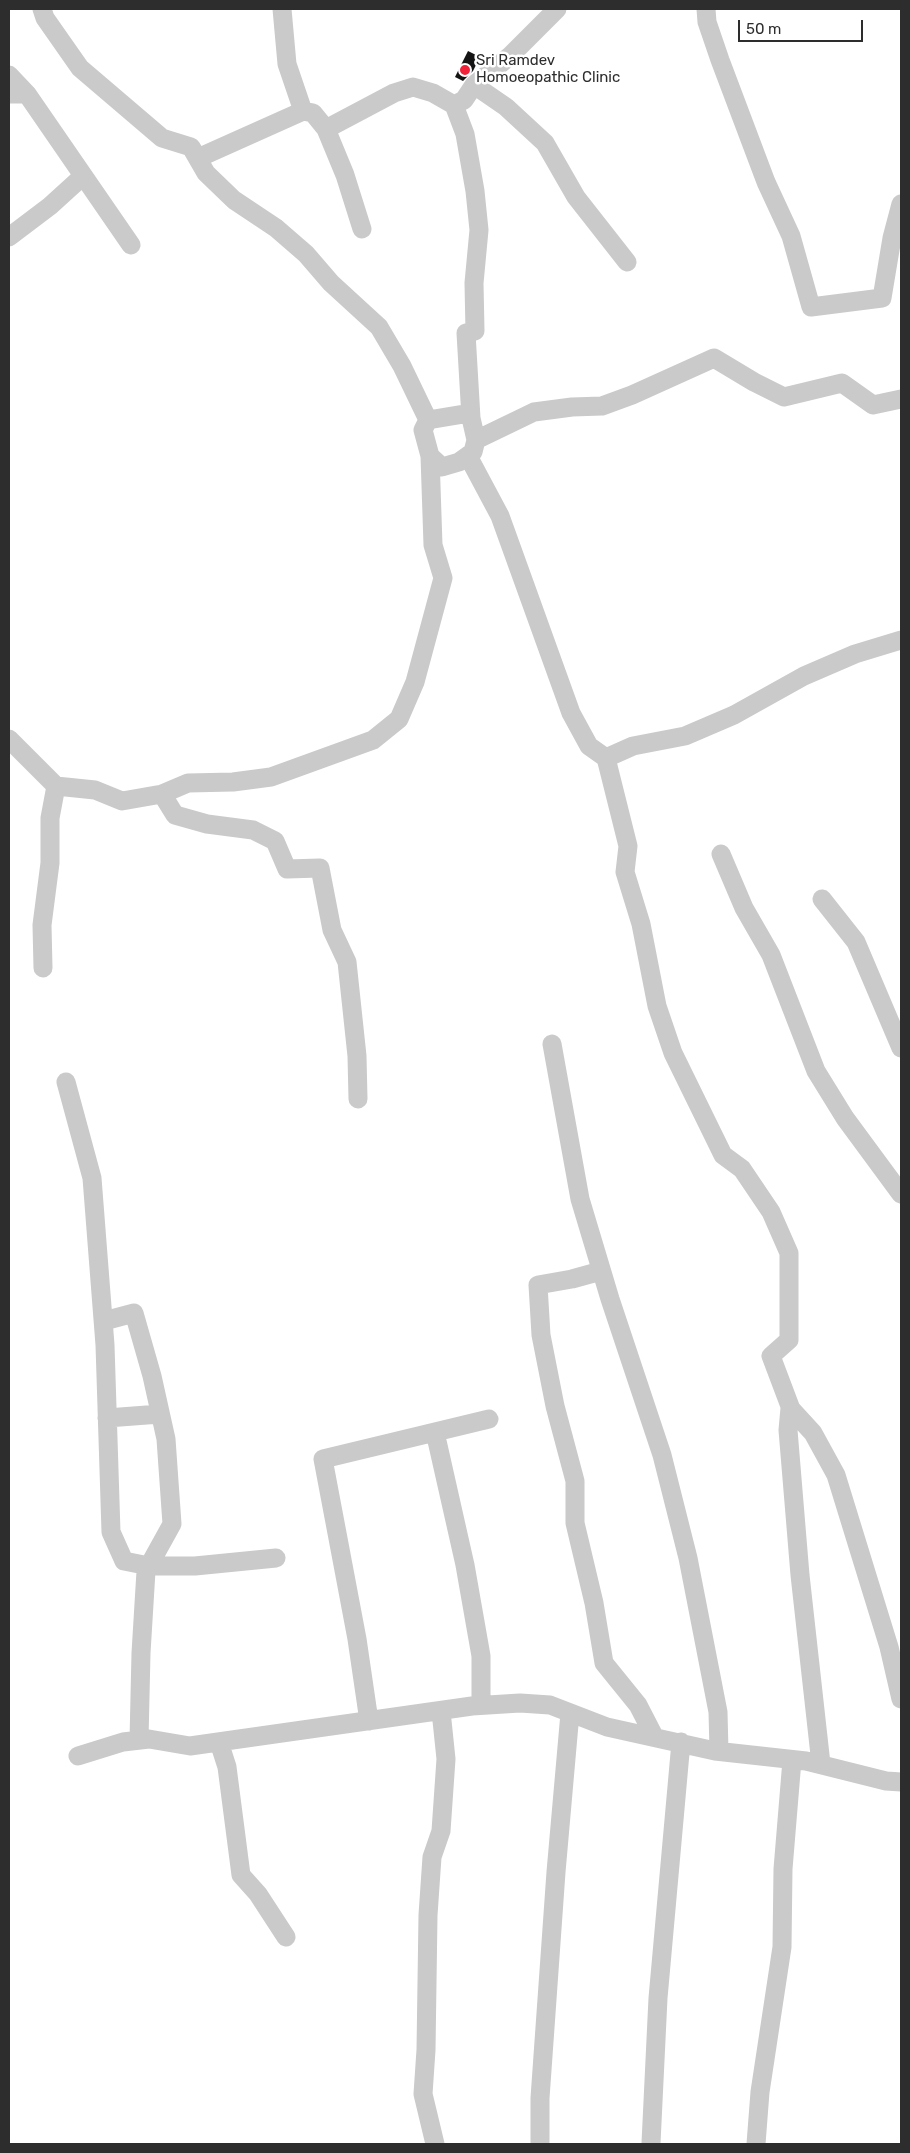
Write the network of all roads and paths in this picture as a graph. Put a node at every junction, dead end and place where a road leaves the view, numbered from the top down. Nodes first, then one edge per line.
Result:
1 (42, 9) edge
2 (282, 9) edge
3 (557, 9) edge
4 (706, 9) edge
5 (9, 76) edge
6 (474, 85) junction
7 (18, 94) edge
8 (454, 105) junction
9 (302, 111) junction
10 (326, 129) junction
11 (198, 158) junction
12 (83, 176) junction
13 (901, 204) edge
14 (362, 229) dead end
15 (9, 237) edge
16 (131, 245) dead end
17 (627, 262) dead end
18 (901, 399) edge
19 (471, 418) junction
20 (428, 420) junction
21 (472, 448) junction
22 (430, 456) junction
23 (901, 640) edge
24 (9, 739) edge
25 (606, 758) junction
26 (56, 786) junction
27 (162, 794) junction
28 (721, 854) dead end
29 (822, 899) dead end
30 (43, 968) dead end
31 (552, 1044) dead end
32 (901, 1048) edge
33 (66, 1082) dead end
34 (358, 1099) dead end
35 (901, 1194) edge
36 (602, 1271) junction
37 (104, 1321) junction
38 (790, 1408) junction
39 (160, 1414) junction
40 (107, 1418) junction
41 (489, 1419) dead end
42 (435, 1432) junction
43 (276, 1558) dead end
44 (149, 1566) junction
45 (901, 1699) edge
46 (481, 1705) junction
47 (441, 1710) junction
48 (570, 1713) junction
49 (369, 1721) junction
50 (654, 1736) junction
51 (139, 1740) junction
52 (219, 1742) junction
53 (681, 1742) junction
54 (719, 1751) junction
55 (78, 1756) dead end
56 (792, 1760) junction
57 (821, 1764) junction
58 (901, 1782) edge
59 (286, 1937) dead end
60 (651, 2143) edge
61 (435, 2144) edge
62 (540, 2144) edge
63 (756, 2144) edge

1 - 11 street
2 - 9 street
3 - 6 street
4 - 13 street
5 - 7 street
6 - 8 street
6 - 17 street
7 - 12 street
8 - 10 street
8 - 19 street
9 - 10 street
9 - 11 street
10 - 14 street
11 - 20 street
12 - 15 street
12 - 16 street
18 - 21 street
19 - 20 street
19 - 21 street
20 - 22 street
21 - 22 street
21 - 25 street
22 - 27 street
23 - 25 street
24 - 26 street
25 - 38 street
26 - 27 street
26 - 30 street
27 - 34 street
28 - 35 street
29 - 32 street
31 - 36 street
33 - 37 street
36 - 50 street
36 - 54 street
37 - 39 street
37 - 40 street
38 - 45 street
38 - 57 street
39 - 40 street
39 - 44 street
40 - 44 street
41 - 42 street
42 - 46 street
42 - 49 street
43 - 44 street
44 - 51 street
46 - 47 street
46 - 48 street
47 - 49 street
47 - 61 street
48 - 50 street
48 - 62 street
49 - 52 street
50 - 53 street
51 - 52 street
51 - 55 street
52 - 59 street
53 - 54 street
53 - 60 street
54 - 56 street
56 - 57 street
56 - 63 street
57 - 58 street

